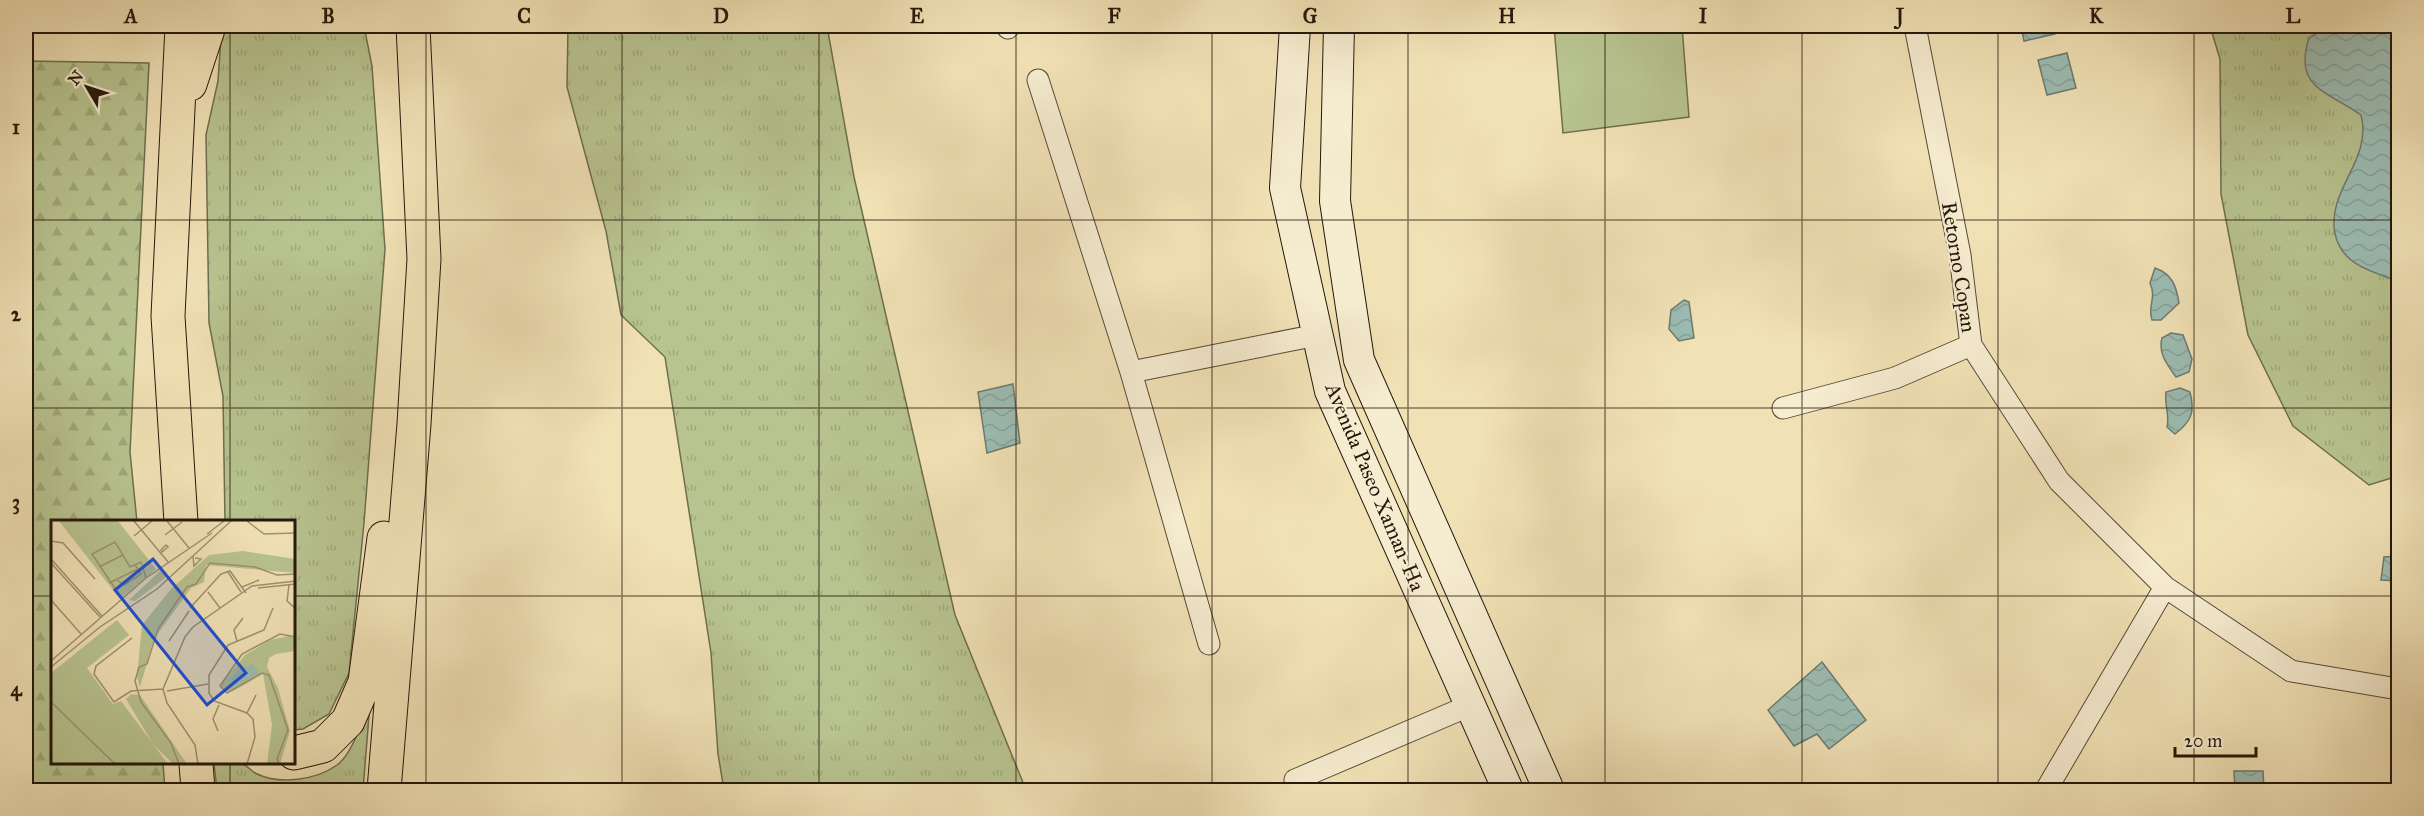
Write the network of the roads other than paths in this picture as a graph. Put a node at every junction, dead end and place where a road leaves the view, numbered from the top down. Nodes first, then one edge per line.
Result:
1 (182, 26) edge
2 (209, 26) edge
3 (391, 26) edge
4 (413, 26) edge
5 (1295, 26) edge
6 (1339, 26) edge
7 (1915, 26) edge
8 (1038, 80) dead end
9 (418, 101) junction
10 (175, 130) junction
11 (1336, 167) junction
12 (1286, 170) junction
13 (168, 316) junction
14 (1317, 334) junction
15 (1971, 345) junction
16 (1131, 372) junction
17 (1783, 408) dead end
18 (414, 424) junction
19 (1401, 456) junction
20 (1364, 467) junction
21 (181, 520) edge
22 (204, 520) edge
23 (2165, 587) junction
24 (1209, 644) dead end
25 (2398, 689) edge
26 (1471, 705) junction
27 (296, 753) edge
28 (196, 765) edge
29 (1295, 780) dead end
30 (198, 790) edge
31 (384, 790) edge
32 (1508, 790) edge
33 (1550, 790) edge
34 (2046, 790) edge

1 - 10 highway
2 - 10 highway
3 - 9 highway
4 - 9 highway
5 - 12 main road, Avenida Paseo Xaman-Ha
6 - 11 main road, Avenida Paseo Xaman-Ha
7 - 15 street, Retorno Copan
8 - 16 street
9 - 18 highway
10 - 13 highway
11 - 12 main road
11 - 19 main road, Avenida Paseo Xaman-Ha
12 - 14 main road, Avenida Paseo Xaman-Ha
13 - 21 highway
13 - 22 highway
14 - 16 street
14 - 20 main road, Avenida Paseo Xaman-Ha
15 - 17 street
15 - 23 street, Retorno Copan
16 - 24 street
18 - 27 highway
18 - 31 highway
19 - 20 main road
19 - 33 main road, Avenida Paseo Xaman-Ha
20 - 26 main road, Avenida Paseo Xaman-Ha
23 - 25 street, Retorno Copan
23 - 34 street
26 - 29 street
26 - 32 main road, Avenida Paseo Xaman-Ha
28 - 30 highway

